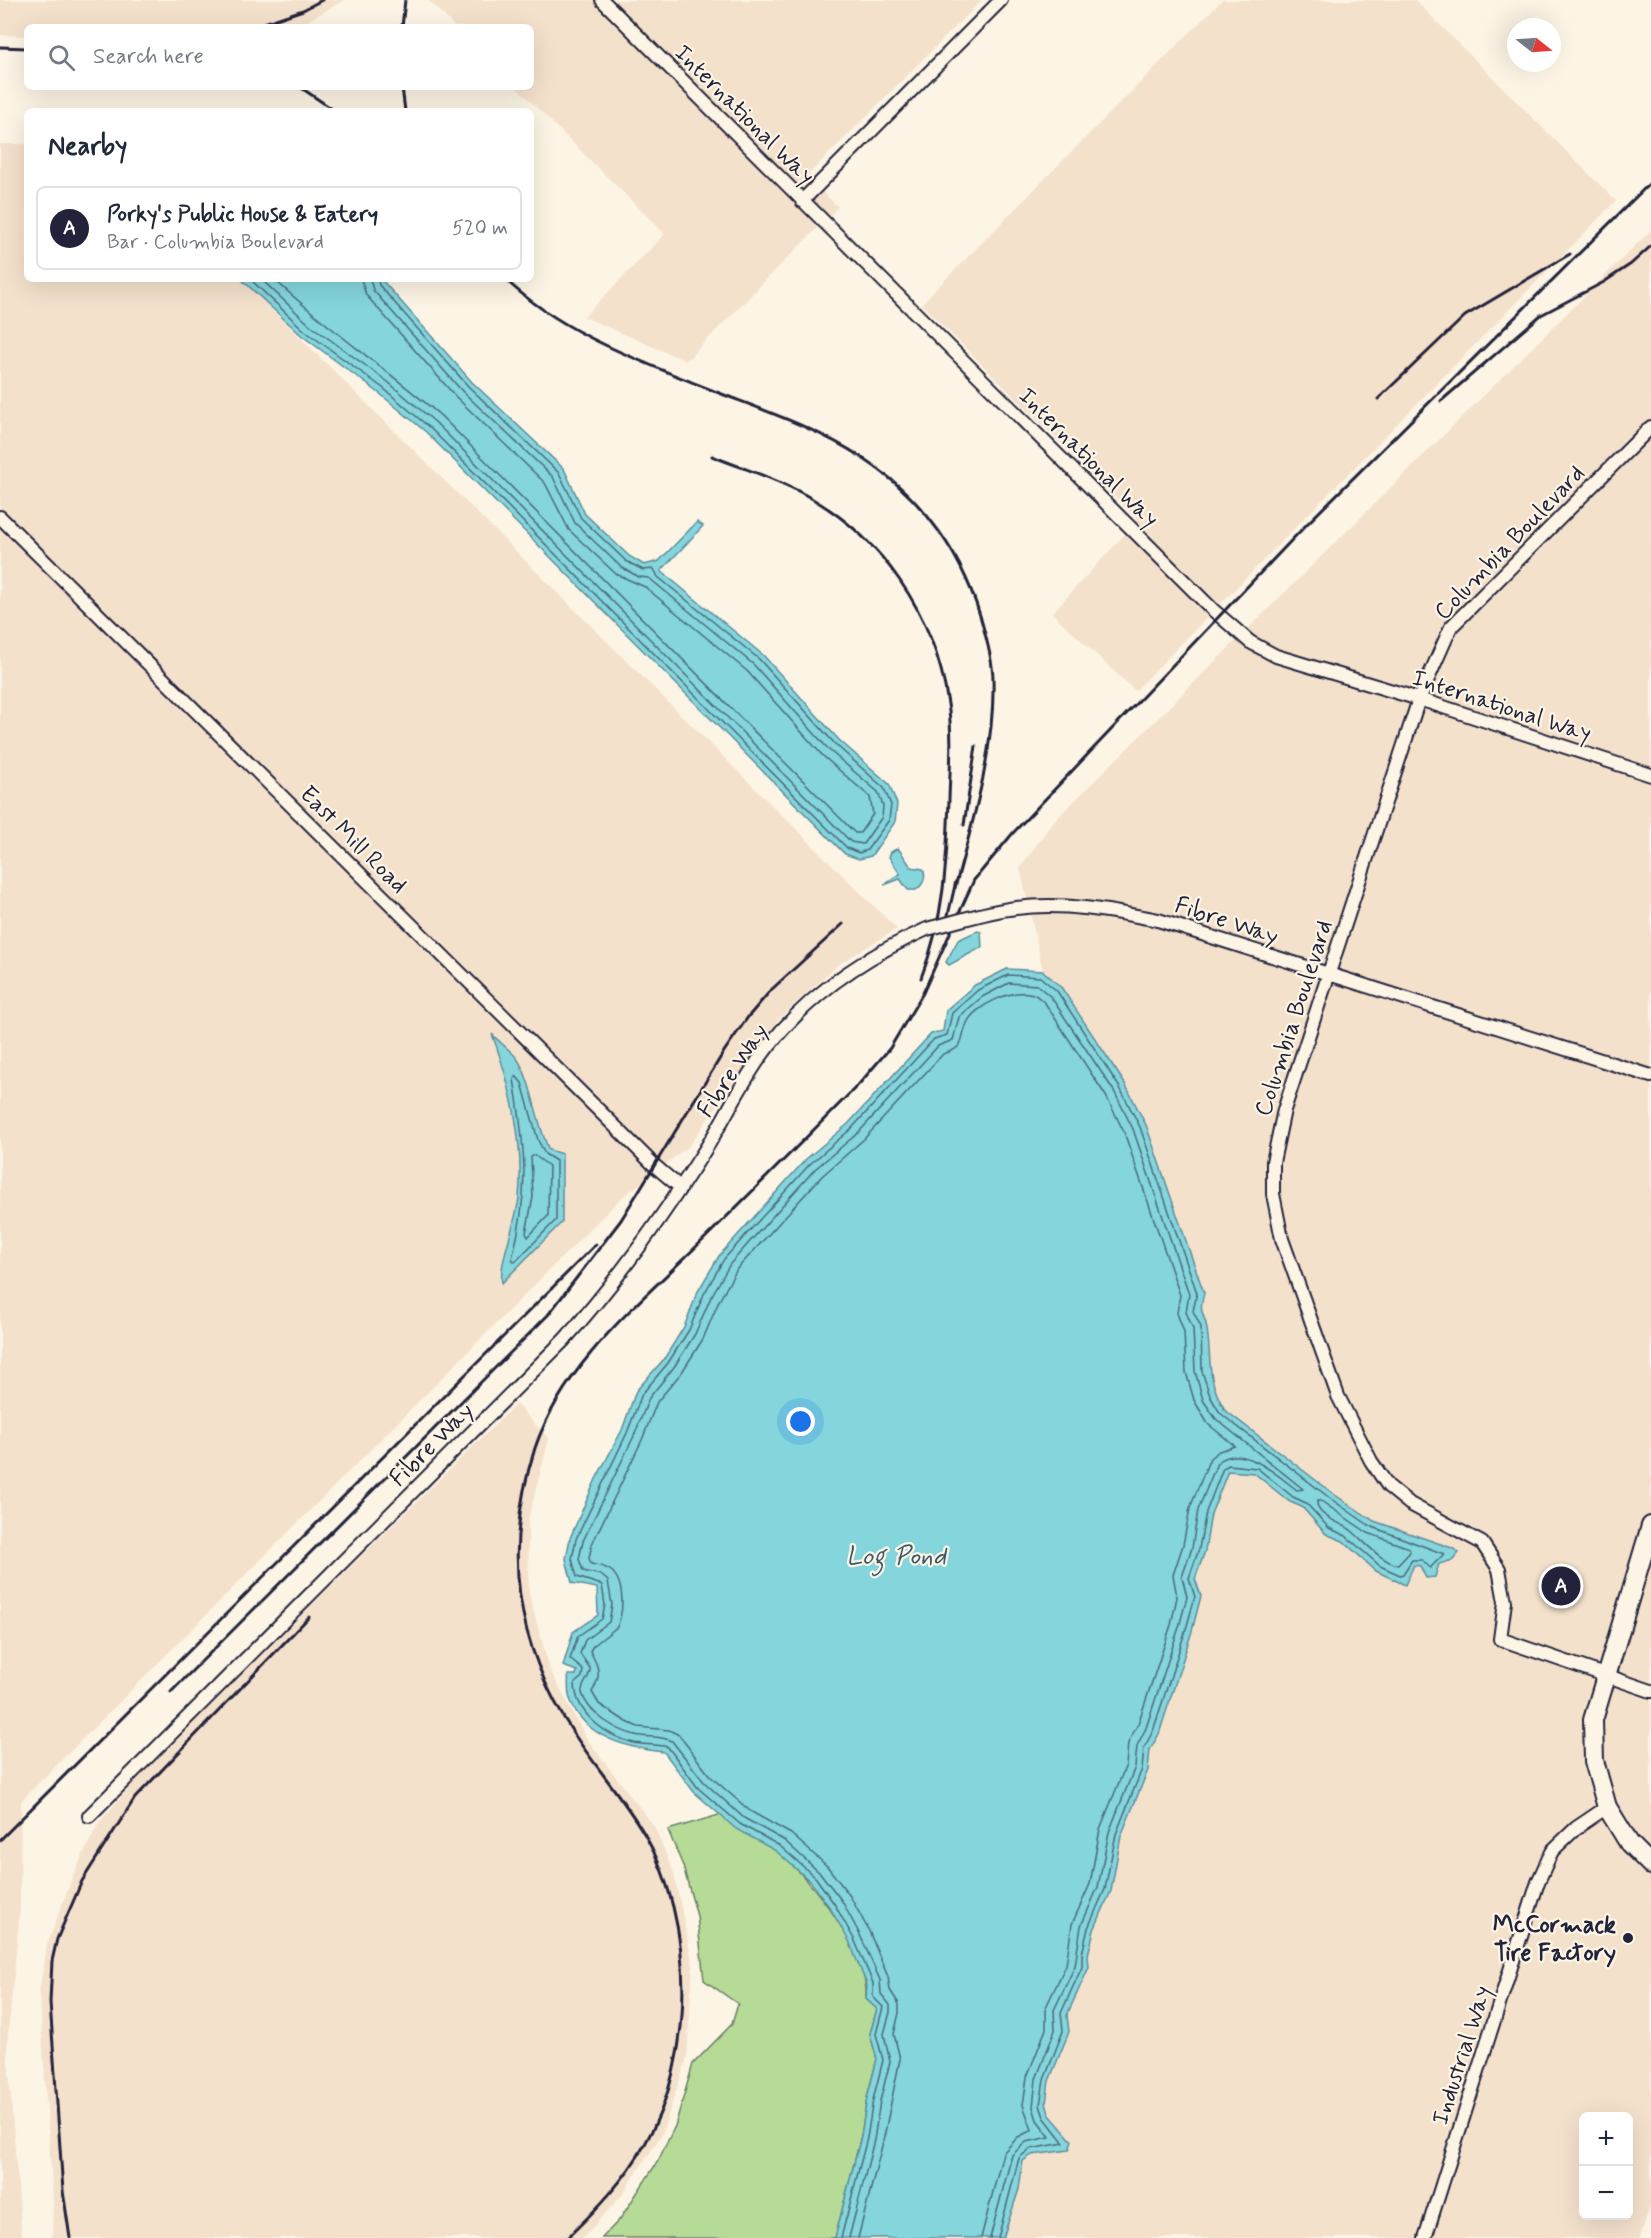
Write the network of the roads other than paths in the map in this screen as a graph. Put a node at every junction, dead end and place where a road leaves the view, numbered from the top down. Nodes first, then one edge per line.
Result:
1 (602, 0) edge
2 (1001, 0) edge
3 (802, 201) junction
4 (1651, 427) edge
5 (0, 517) edge
6 (1419, 699) junction
7 (1651, 775) edge
8 (1328, 974) junction
9 (1651, 1076) edge
10 (681, 1188) junction
11 (1651, 1526) edge
12 (1606, 1674) junction
13 (1651, 1690) edge
14 (1607, 1807) junction
15 (89, 1816) dead end
16 (1651, 1865) edge
17 (1425, 2238) edge

1 - 3 street, International Way
2 - 3 street
3 - 6 street, International Way
4 - 6 street, Columbia Boulevard
5 - 10 street, East Mill Road
6 - 7 street, International Way
6 - 8 street, Columbia Boulevard
8 - 9 street, Fibre Way
8 - 10 street, Fibre Way, bridge
8 - 12 street, Columbia Boulevard
10 - 15 street, Fibre Way
11 - 12 highway
12 - 13 street
12 - 14 highway
14 - 16 highway
14 - 17 street, Industrial Way

